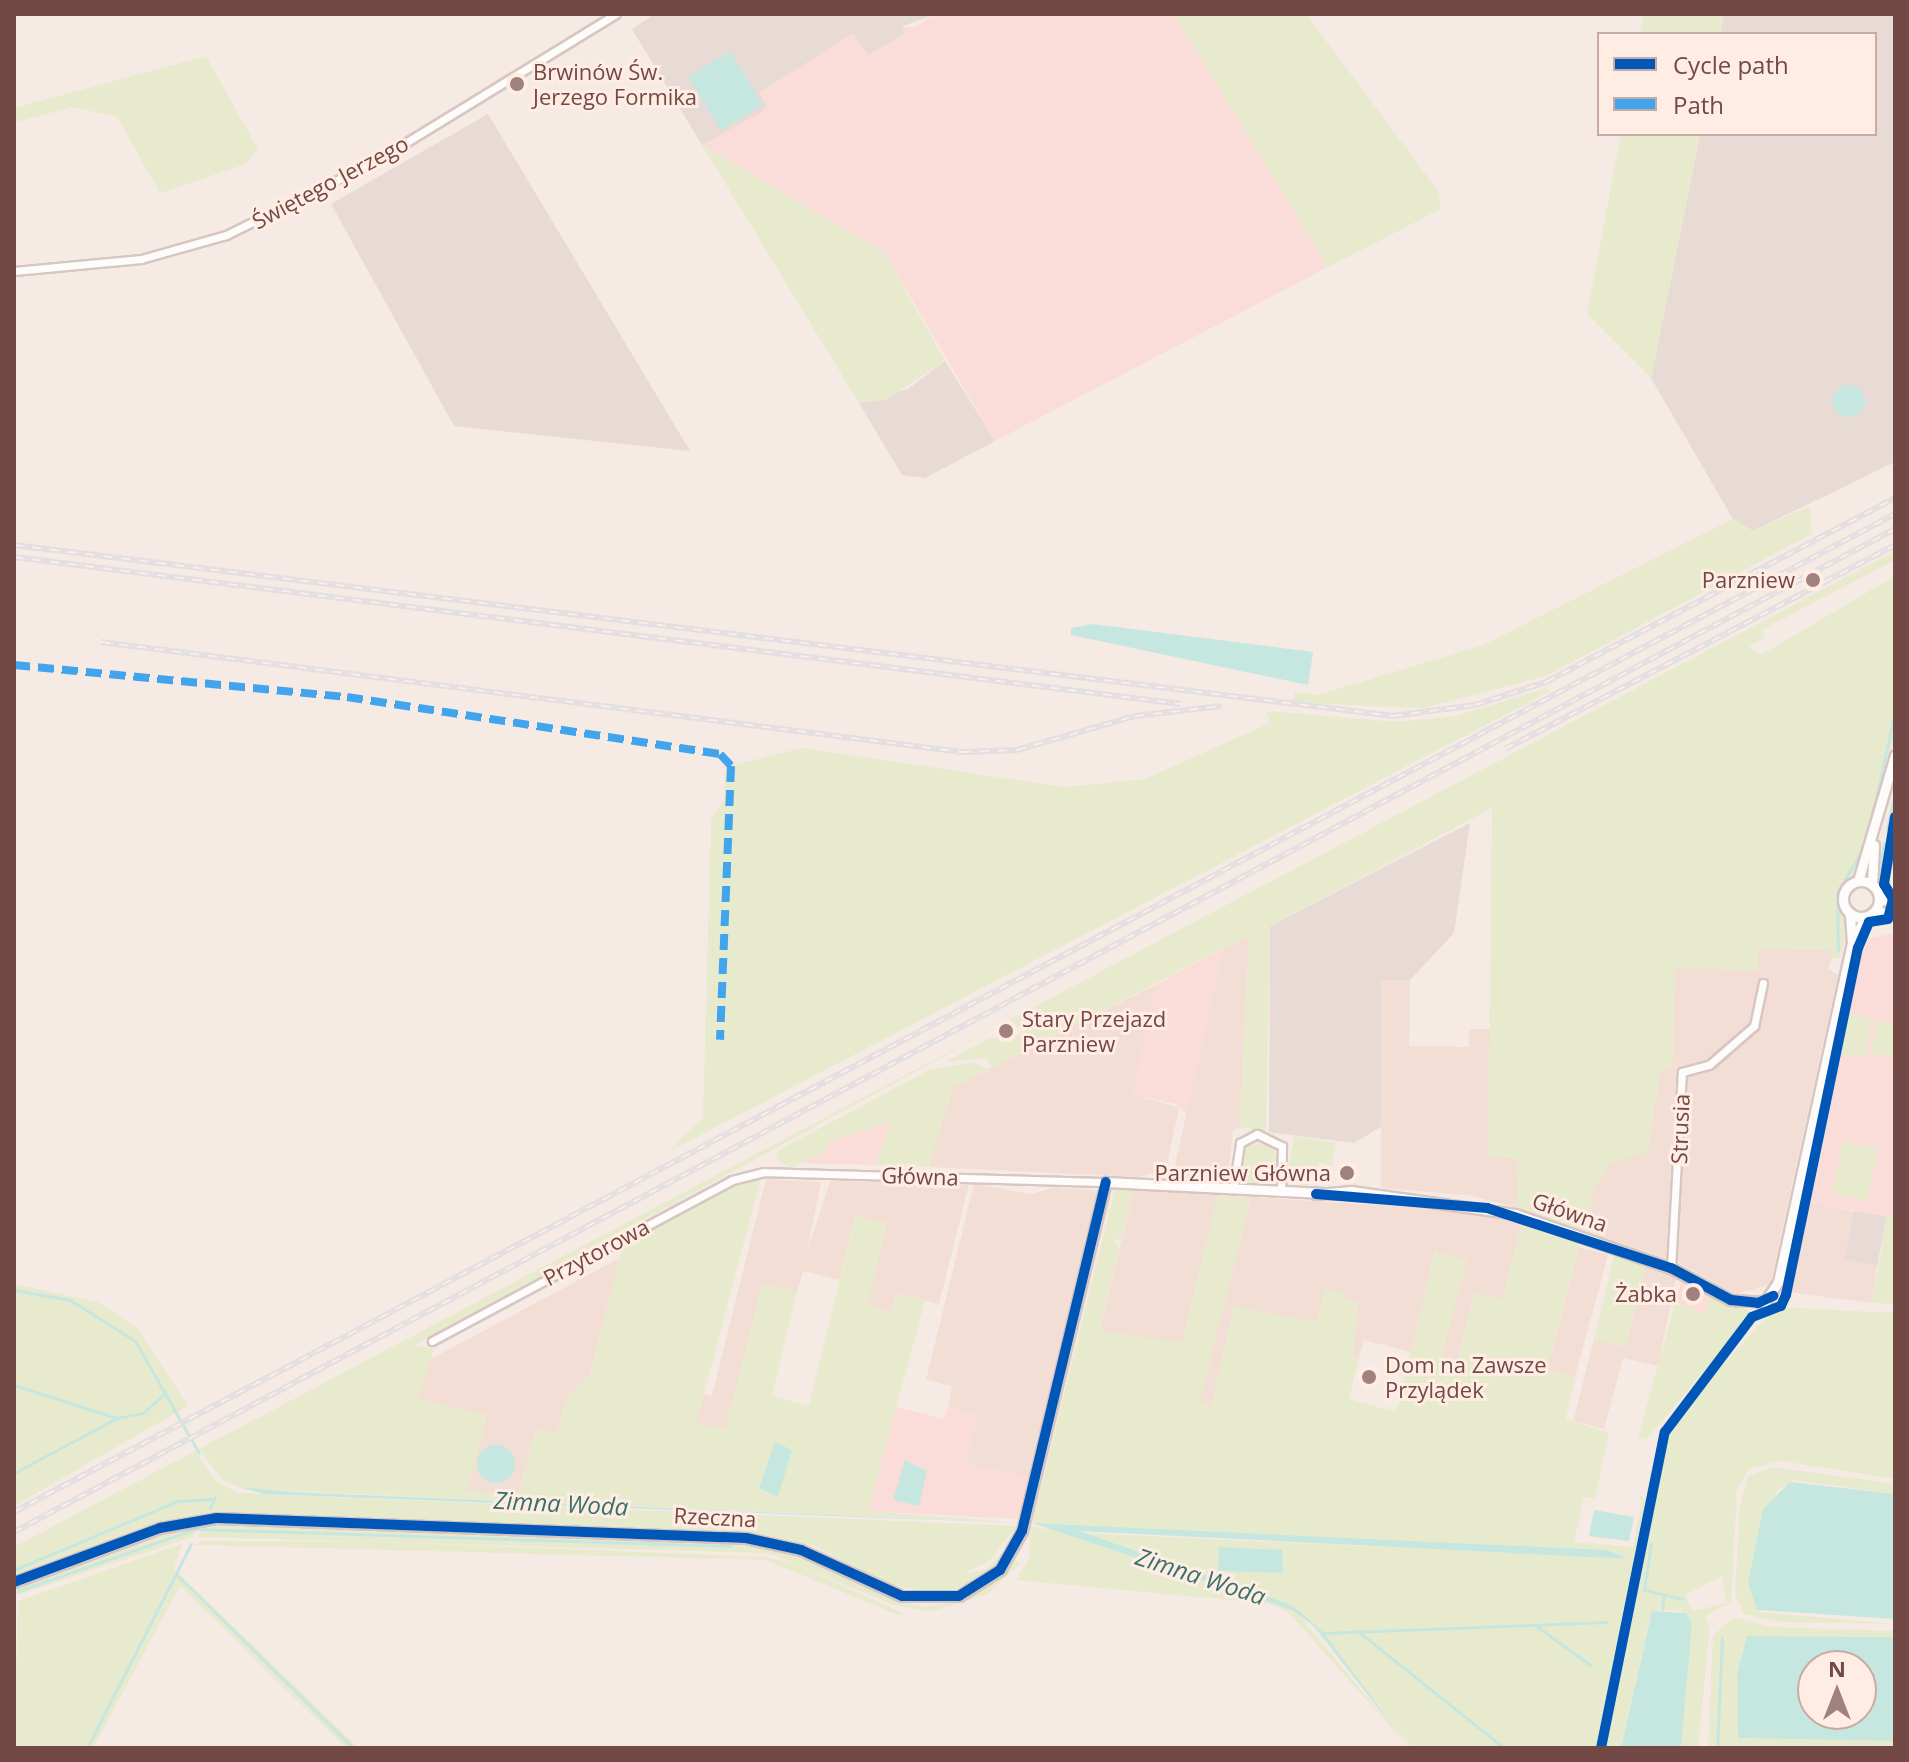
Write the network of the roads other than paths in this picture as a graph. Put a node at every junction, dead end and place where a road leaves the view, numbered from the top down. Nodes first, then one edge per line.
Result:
1 (616, 14) edge
2 (14, 271) edge
3 (1895, 755) edge
4 (1874, 845) junction
5 (1858, 881) junction
6 (1872, 885) junction
7 (1879, 896) junction
8 (1895, 906) edge
9 (1875, 911) junction
10 (1850, 913) junction
11 (1895, 915) edge
12 (1865, 917) junction
13 (1852, 943) junction
14 (1763, 983) dead end
15 (764, 1172) joint
16 (1106, 1182) junction
17 (1233, 1189) junction
18 (1281, 1192) junction
19 (1671, 1268) junction
20 (432, 1341) dead end
21 (14, 1582) edge

1 - 2 street, Świętego Jerzego
3 - 4 street
4 - 5 street
4 - 6 street
5 - 6 street
5 - 10 street
6 - 7 street
7 - 8 street
7 - 9 street
9 - 11 street
9 - 12 street
10 - 12 street
10 - 13 street
12 - 13 street
13 - 19 street, Główna
14 - 19 street, Strusia
15 - 16 street, Główna
15 - 20 street, Przytorowa
16 - 17 street, Główna
16 - 21 street, Rzeczna
17 - 18 street, Główna
17 - 18 street
18 - 19 street, Główna

